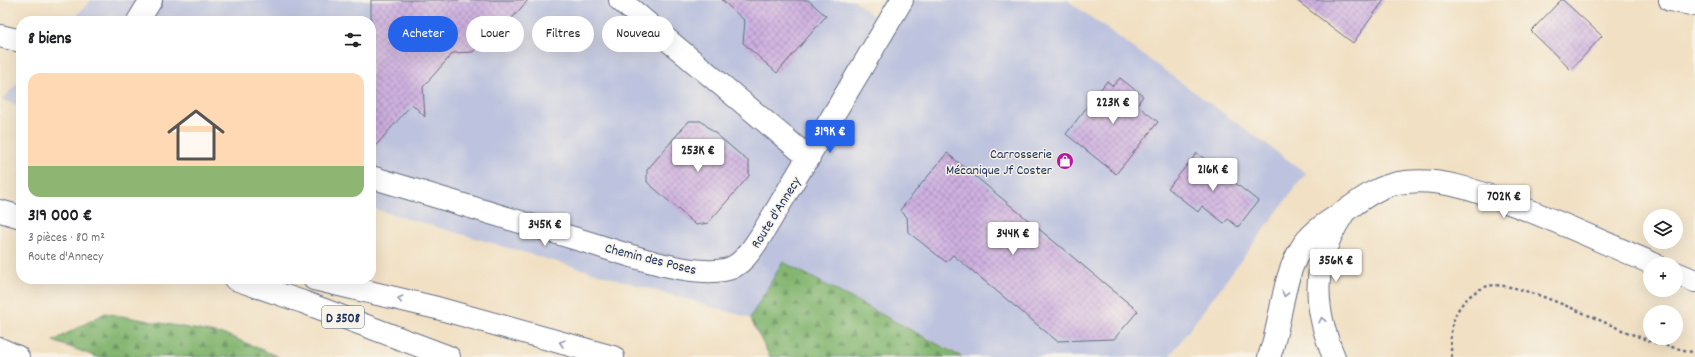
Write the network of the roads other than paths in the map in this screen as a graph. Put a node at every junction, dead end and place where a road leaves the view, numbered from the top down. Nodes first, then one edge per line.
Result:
1 (151, 0) edge
2 (620, 0) edge
3 (902, 0) edge
4 (1670, 0) edge
5 (1695, 5) edge
6 (141, 16) edge
7 (0, 36) edge
8 (16, 40) edge
9 (809, 158) junction
10 (376, 178) edge
11 (0, 210) edge
12 (1346, 210) junction
13 (16, 212) edge
14 (16, 215) edge
15 (1643, 259) edge
16 (724, 270) joint
17 (1683, 276) edge
18 (1695, 281) edge
19 (250, 284) edge
20 (335, 284) edge
21 (0, 349) edge
22 (18, 357) edge
23 (449, 357) edge
24 (614, 357) edge
25 (1269, 357) edge
26 (1334, 357) edge

1 - 6 main road
2 - 9 main road
3 - 9 main road, Route d'Annecy
4 - 5 main road
7 - 8 main road
9 - 16 main road, Route d'Annecy
10 - 16 main road, Chemin des Poses
11 - 13 main road
11 - 14 main road
12 - 15 main road
12 -> 25 main road
26 -> 12 main road
17 - 18 main road
19 - 23 main road, D 3508
24 -> 20 main road
21 - 22 main road

